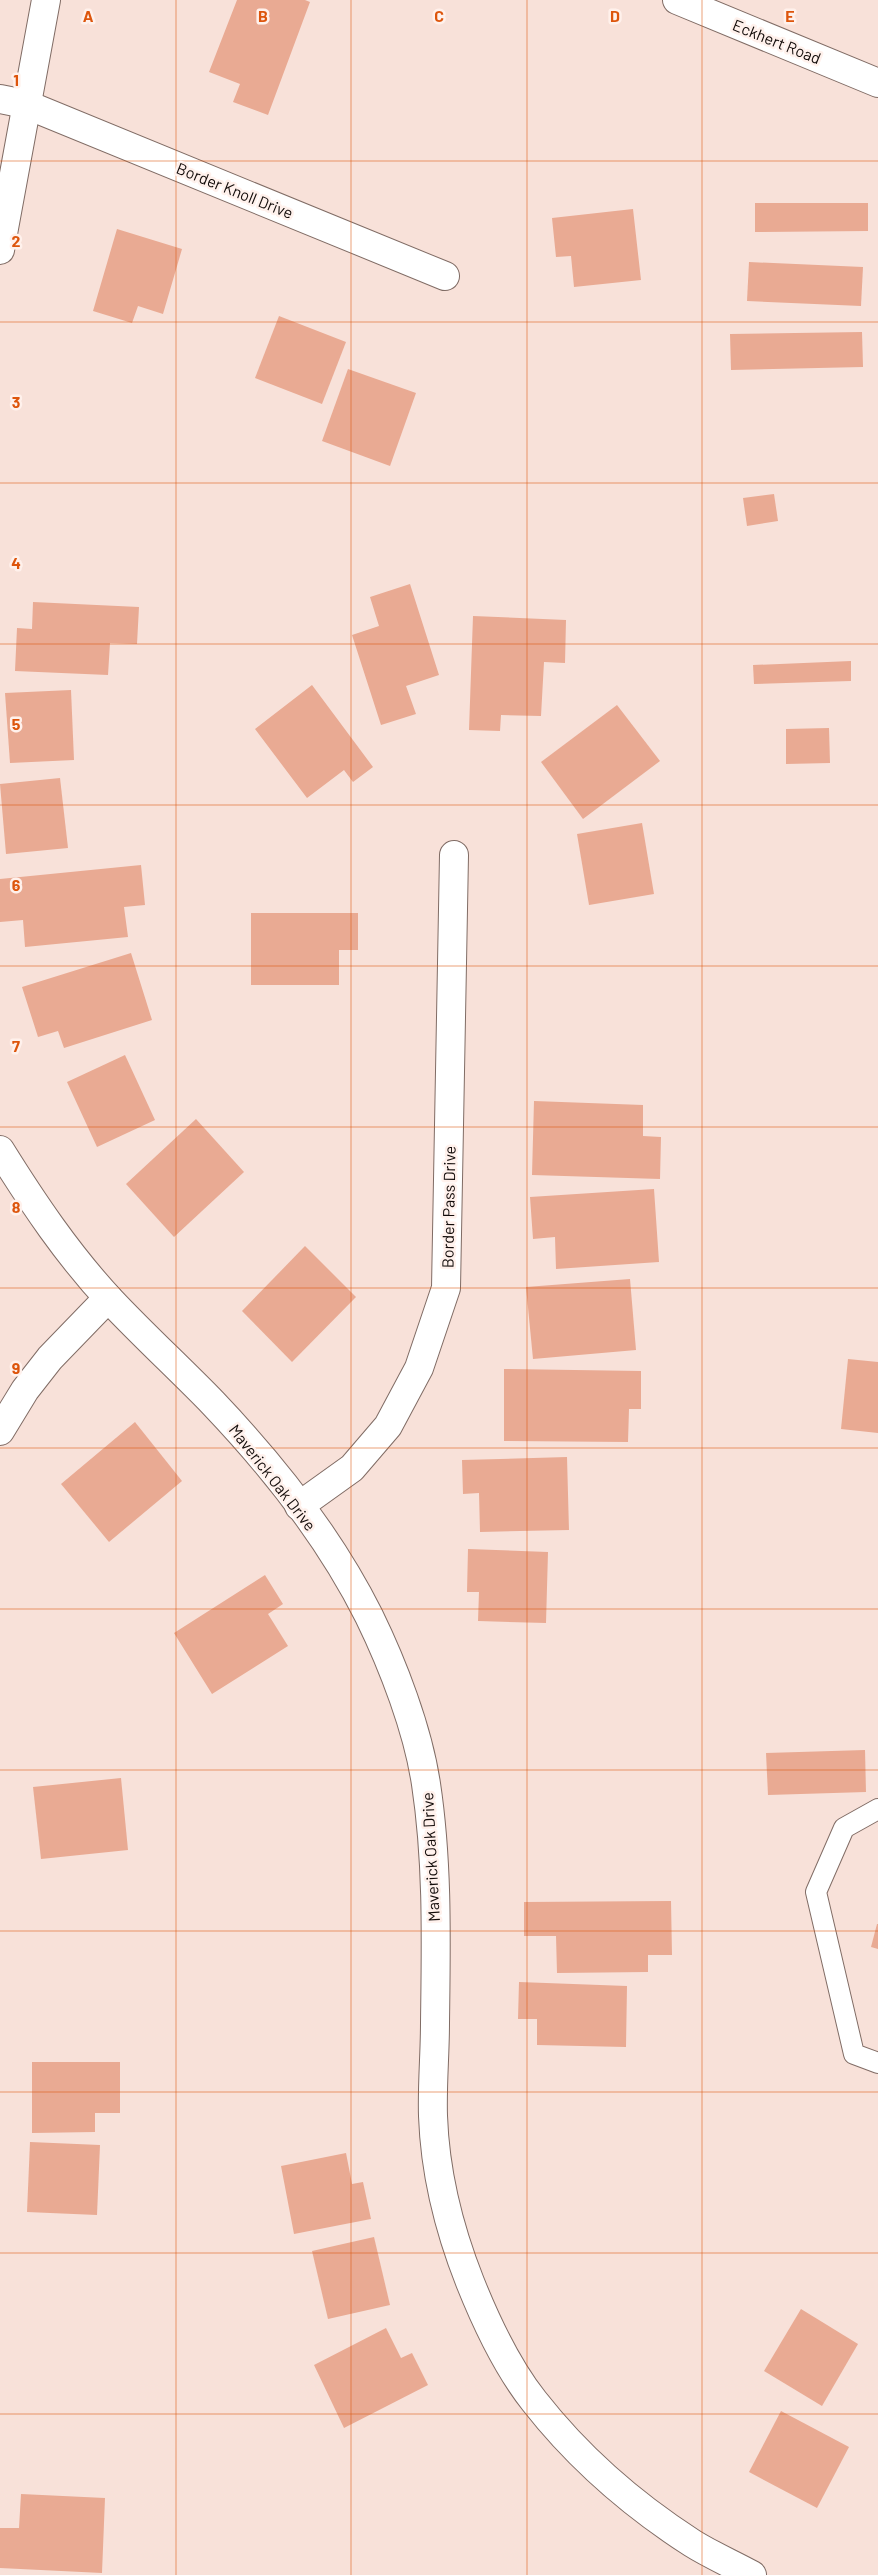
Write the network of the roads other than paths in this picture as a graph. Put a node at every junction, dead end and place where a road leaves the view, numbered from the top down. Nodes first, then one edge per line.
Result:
1 (46, 0) edge
2 (677, 0) edge
3 (878, 83) edge
4 (12, 102) edge
5 (0, 250) edge
6 (445, 276) dead end
7 (454, 855) dead end
8 (0, 1150) edge
9 (108, 1298) junction
10 (0, 1431) edge
11 (299, 1506) junction
12 (878, 1810) edge
13 (878, 2063) edge
14 (752, 2575) edge

1 - 4 street
2 - 3 street, Eckhert Road
4 - 5 street
4 - 6 street, Border Knoll Drive
7 - 11 street, Border Pass Drive
8 - 9 street, Maverick Oak Drive
9 - 10 street
9 - 11 street, Maverick Oak Drive
11 - 14 street, Maverick Oak Drive
12 - 13 lane

